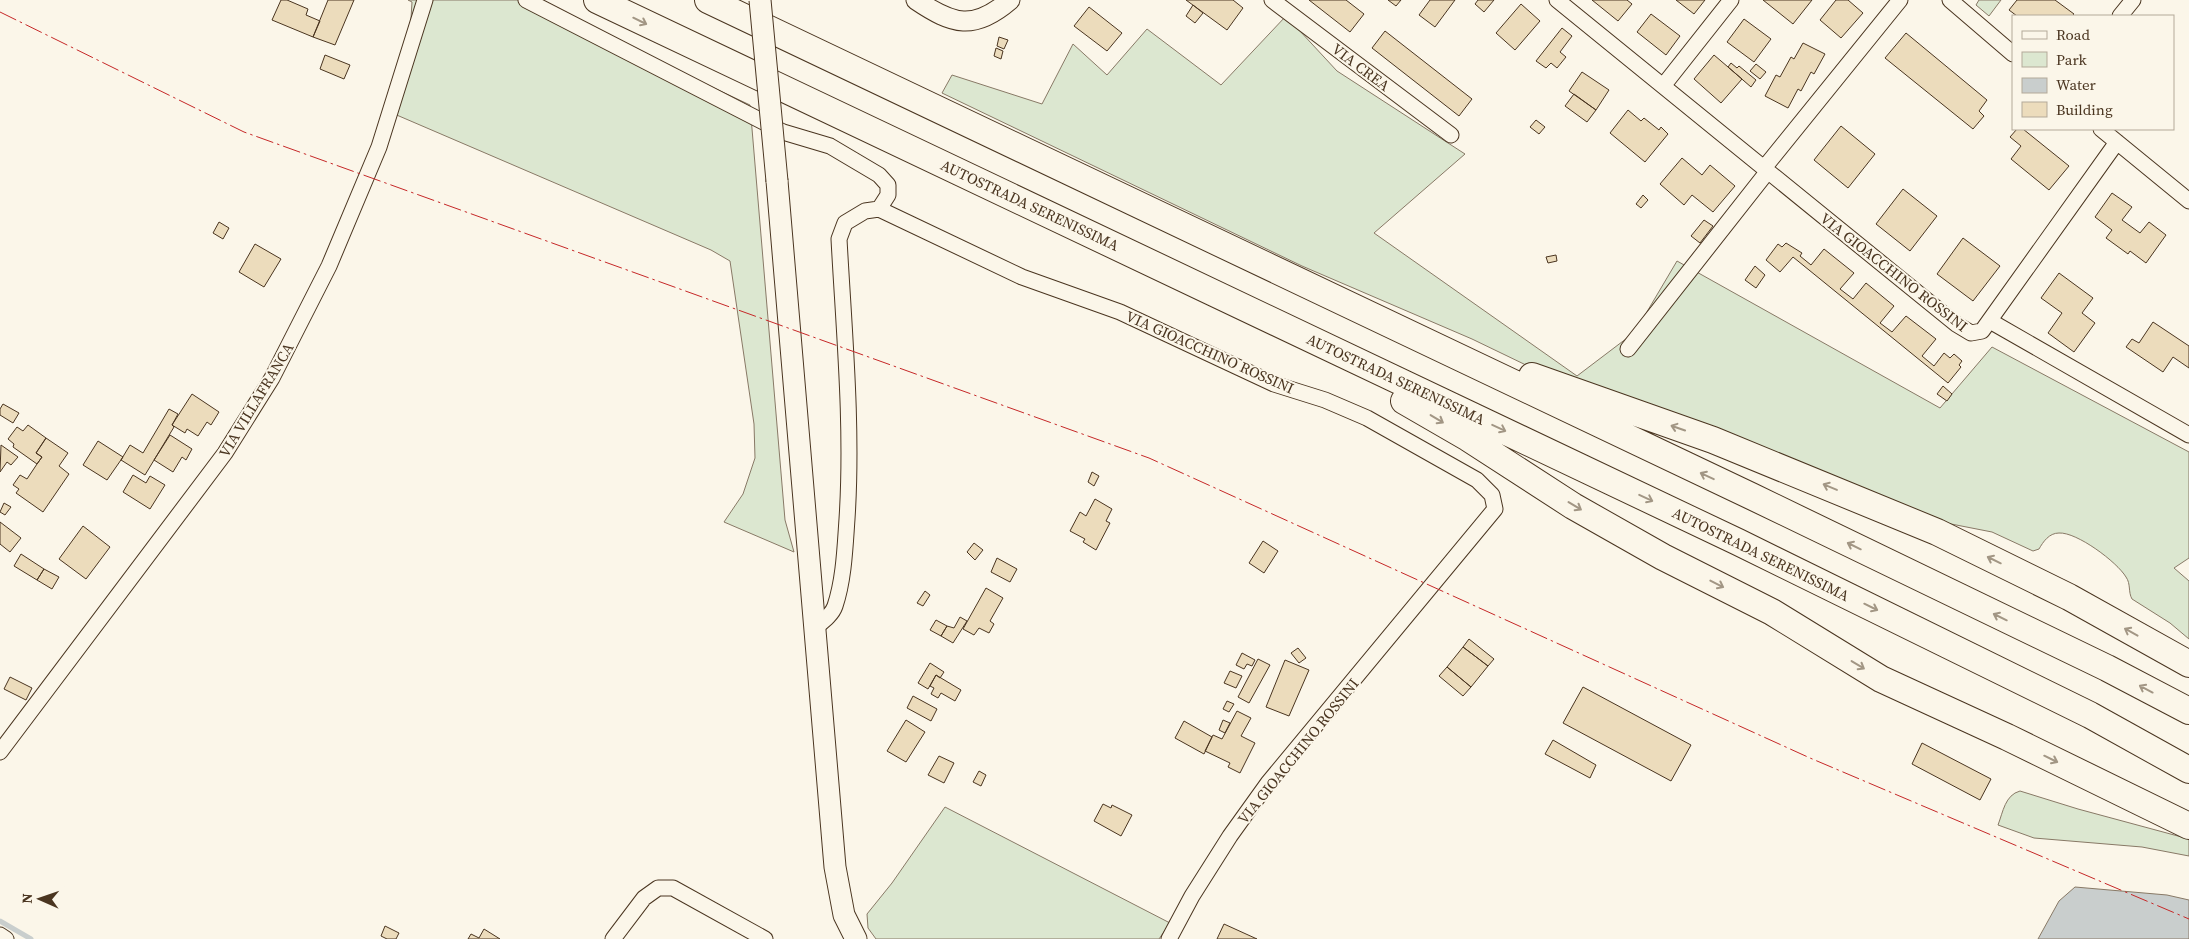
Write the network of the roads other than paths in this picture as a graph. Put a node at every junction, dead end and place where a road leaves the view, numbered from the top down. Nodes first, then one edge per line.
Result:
1 (425, 0) edge
2 (526, 0) edge
3 (596, 0) edge
4 (708, 0) edge
5 (760, 0) edge
6 (916, 0) edge
7 (1010, 0) edge
8 (1272, 0) edge
9 (1731, 0) edge
10 (1900, 0) edge
11 (1950, 0) edge
12 (2133, 0) edge
13 (1564, 2) edge
14 (2121, 15) edge
15 (690, 45) junction
16 (2012, 53) edge
17 (1664, 86) junction
18 (2102, 130) edge
19 (1451, 135) dead end
20 (2116, 142) junction
21 (1766, 170) junction
22 (2189, 202) edge
23 (879, 209) junction
24 (1990, 321) junction
25 (1393, 327) junction
26 (1628, 350) dead end
27 (2189, 436) edge
28 (815, 628) junction
29 (2189, 664) edge
30 (2189, 711) edge
31 (0, 752) edge
32 (2189, 770) edge
33 (2189, 826) edge
34 (844, 915) junction
35 (0, 935) edge
36 (6, 939) edge
37 (613, 939) edge
38 (765, 939) edge
39 (856, 939) edge
40 (867, 939) edge
41 (1169, 939) edge

1 - 31 street, VIA VILLAFRANCA
2 - 23 street
3 -> 15 highway, AUTOSTRADA SERENISSIMA
4 - 25 highway
5 - 28 main road, bridge
6 - 7 street
8 - 19 street, VIA CREA
9 - 17 street
10 - 21 street
11 - 16 street
12 - 14 street
13 - 17 street, VIA GIOACCHINO ROSSINI
15 -> 32 highway, AUTOSTRADA SERENISSIMA
15 -> 33 highway
17 - 21 street, VIA GIOACCHINO ROSSINI
18 - 20 street
20 - 22 street
20 - 24 street, VIA GIOACCHINO ROSSINI
21 - 24 street, VIA GIOACCHINO ROSSINI
21 - 26 street
23 - 28 street
23 - 41 street, VIA GIOACCHINO ROSSINI
24 - 27 street
29 -> 25 highway
30 -> 25 highway
28 - 34 main road
34 - 39 main road
34 - 40 main road
35 - 36 street
37 - 38 street

